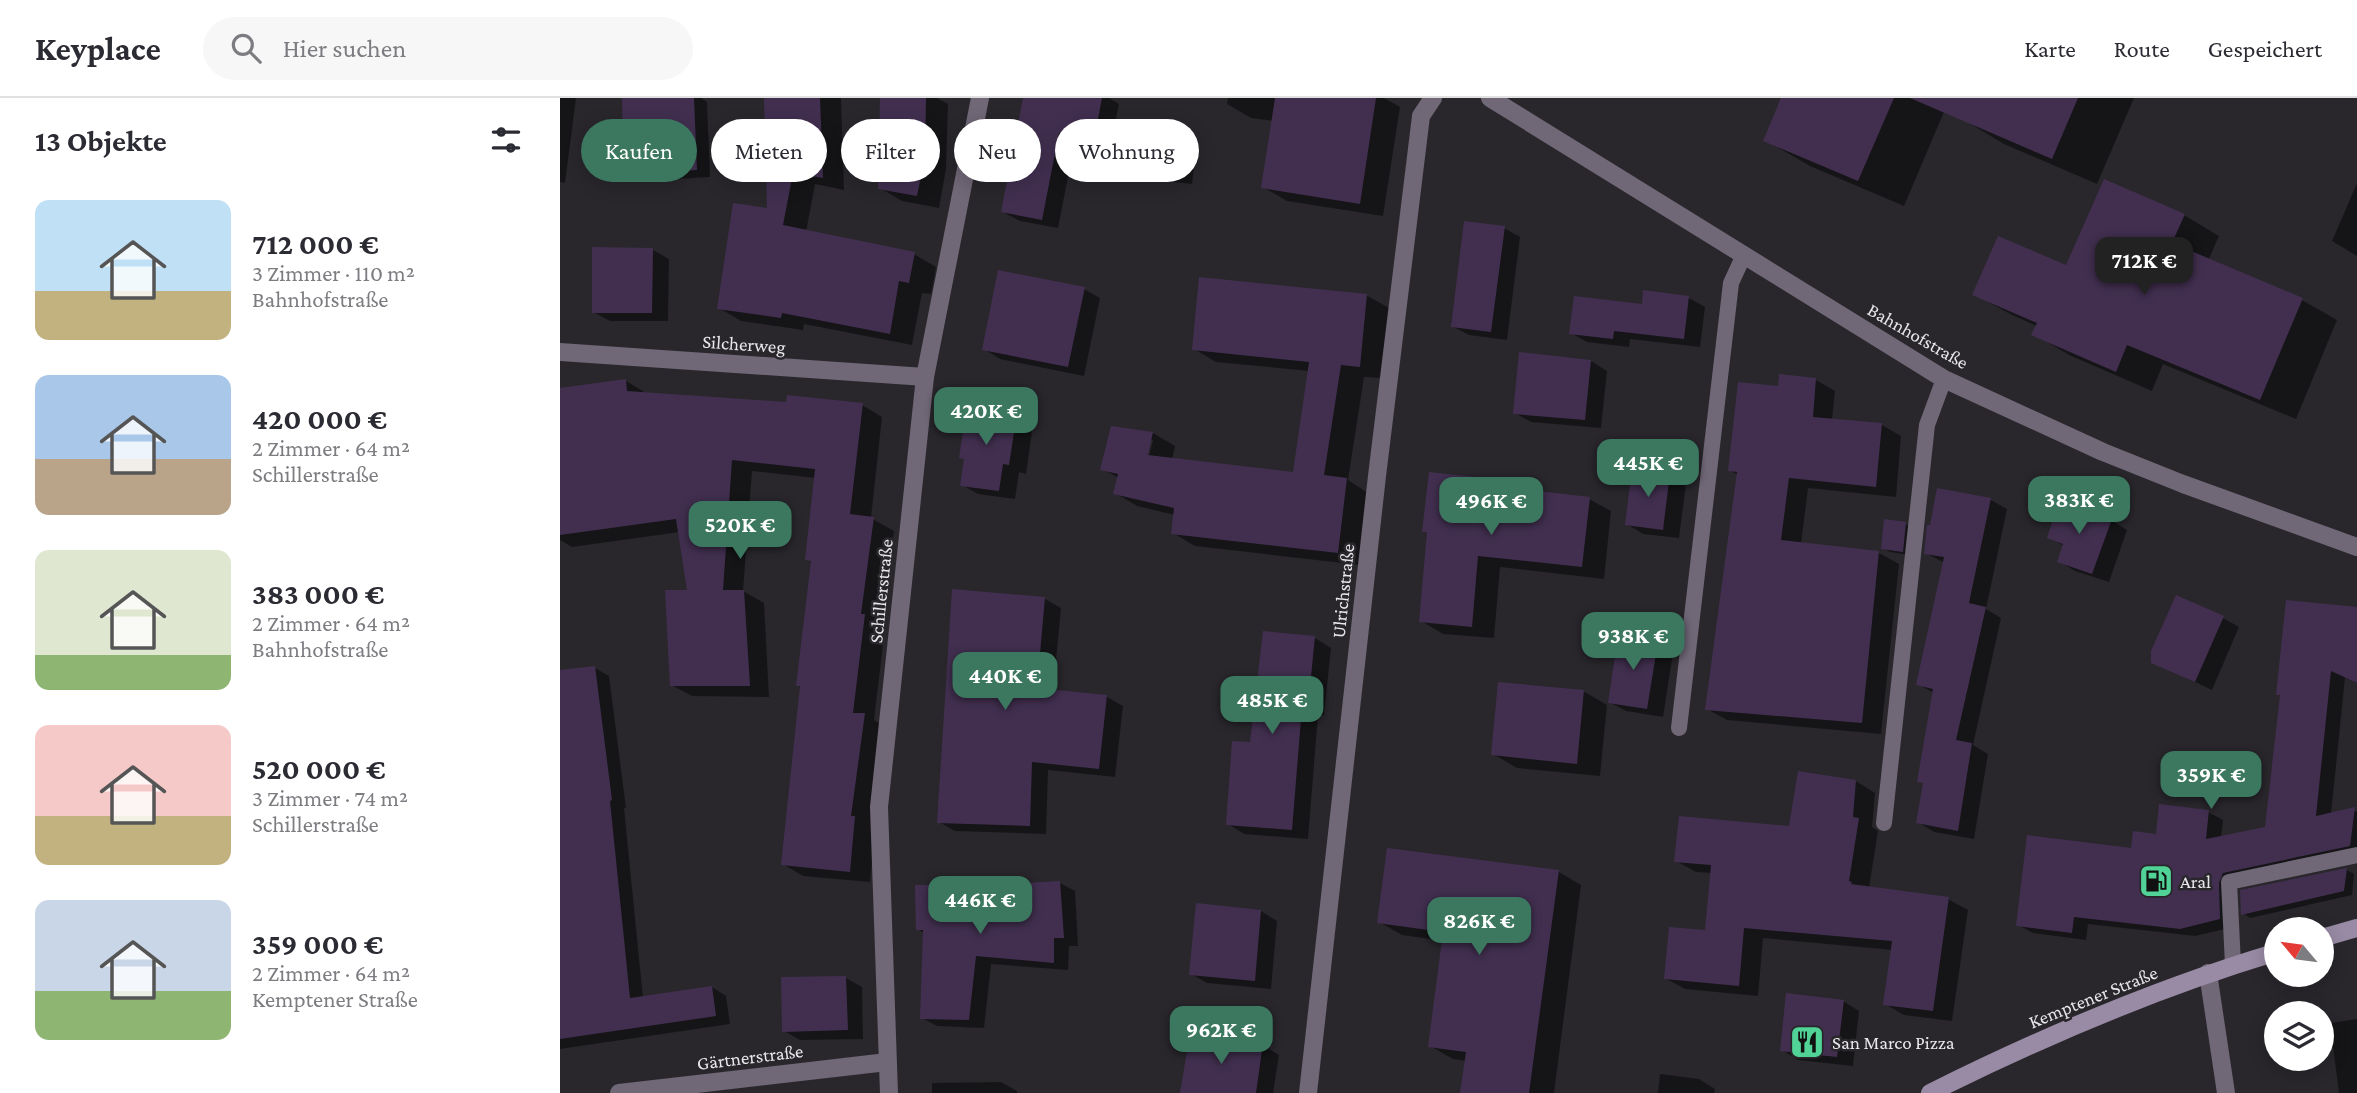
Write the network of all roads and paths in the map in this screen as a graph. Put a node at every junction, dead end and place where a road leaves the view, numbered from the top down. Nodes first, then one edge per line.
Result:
1 (980, 98) edge
2 (1433, 98) edge
3 (1490, 98) edge
4 (1744, 255) junction
5 (560, 352) edge
6 (925, 377) junction
7 (1944, 379) junction
8 (2357, 547) edge
9 (1679, 728) dead end
10 (1884, 823) dead end
11 (2357, 855) edge
12 (2357, 928) edge
13 (2334, 935) edge
14 (2264, 956) edge
15 (2233, 965) junction
16 (2208, 973) junction
17 (887, 1062) junction
18 (619, 1093) edge
19 (889, 1093) edge
20 (1308, 1093) edge
21 (1930, 1093) edge
22 (2226, 1093) edge

1 - 6 street, Schillerstraße
2 - 20 street, Ulrichstraße
3 - 4 street, Bahnhofstraße
4 - 7 street, Bahnhofstraße
4 - 9 lane
5 - 6 street, Silcherweg
6 - 17 street, Schillerstraße
7 - 8 street, Bahnhofstraße
7 - 10 lane
11 - 15 lane
12 - 13 main road
14 - 15 main road, Kemptener Straße
15 - 16 main road, Kemptener Straße
16 - 21 main road, Kemptener Straße
16 - 22 street
17 - 18 street, Gärtnerstraße
17 - 19 street, Schillerstraße

